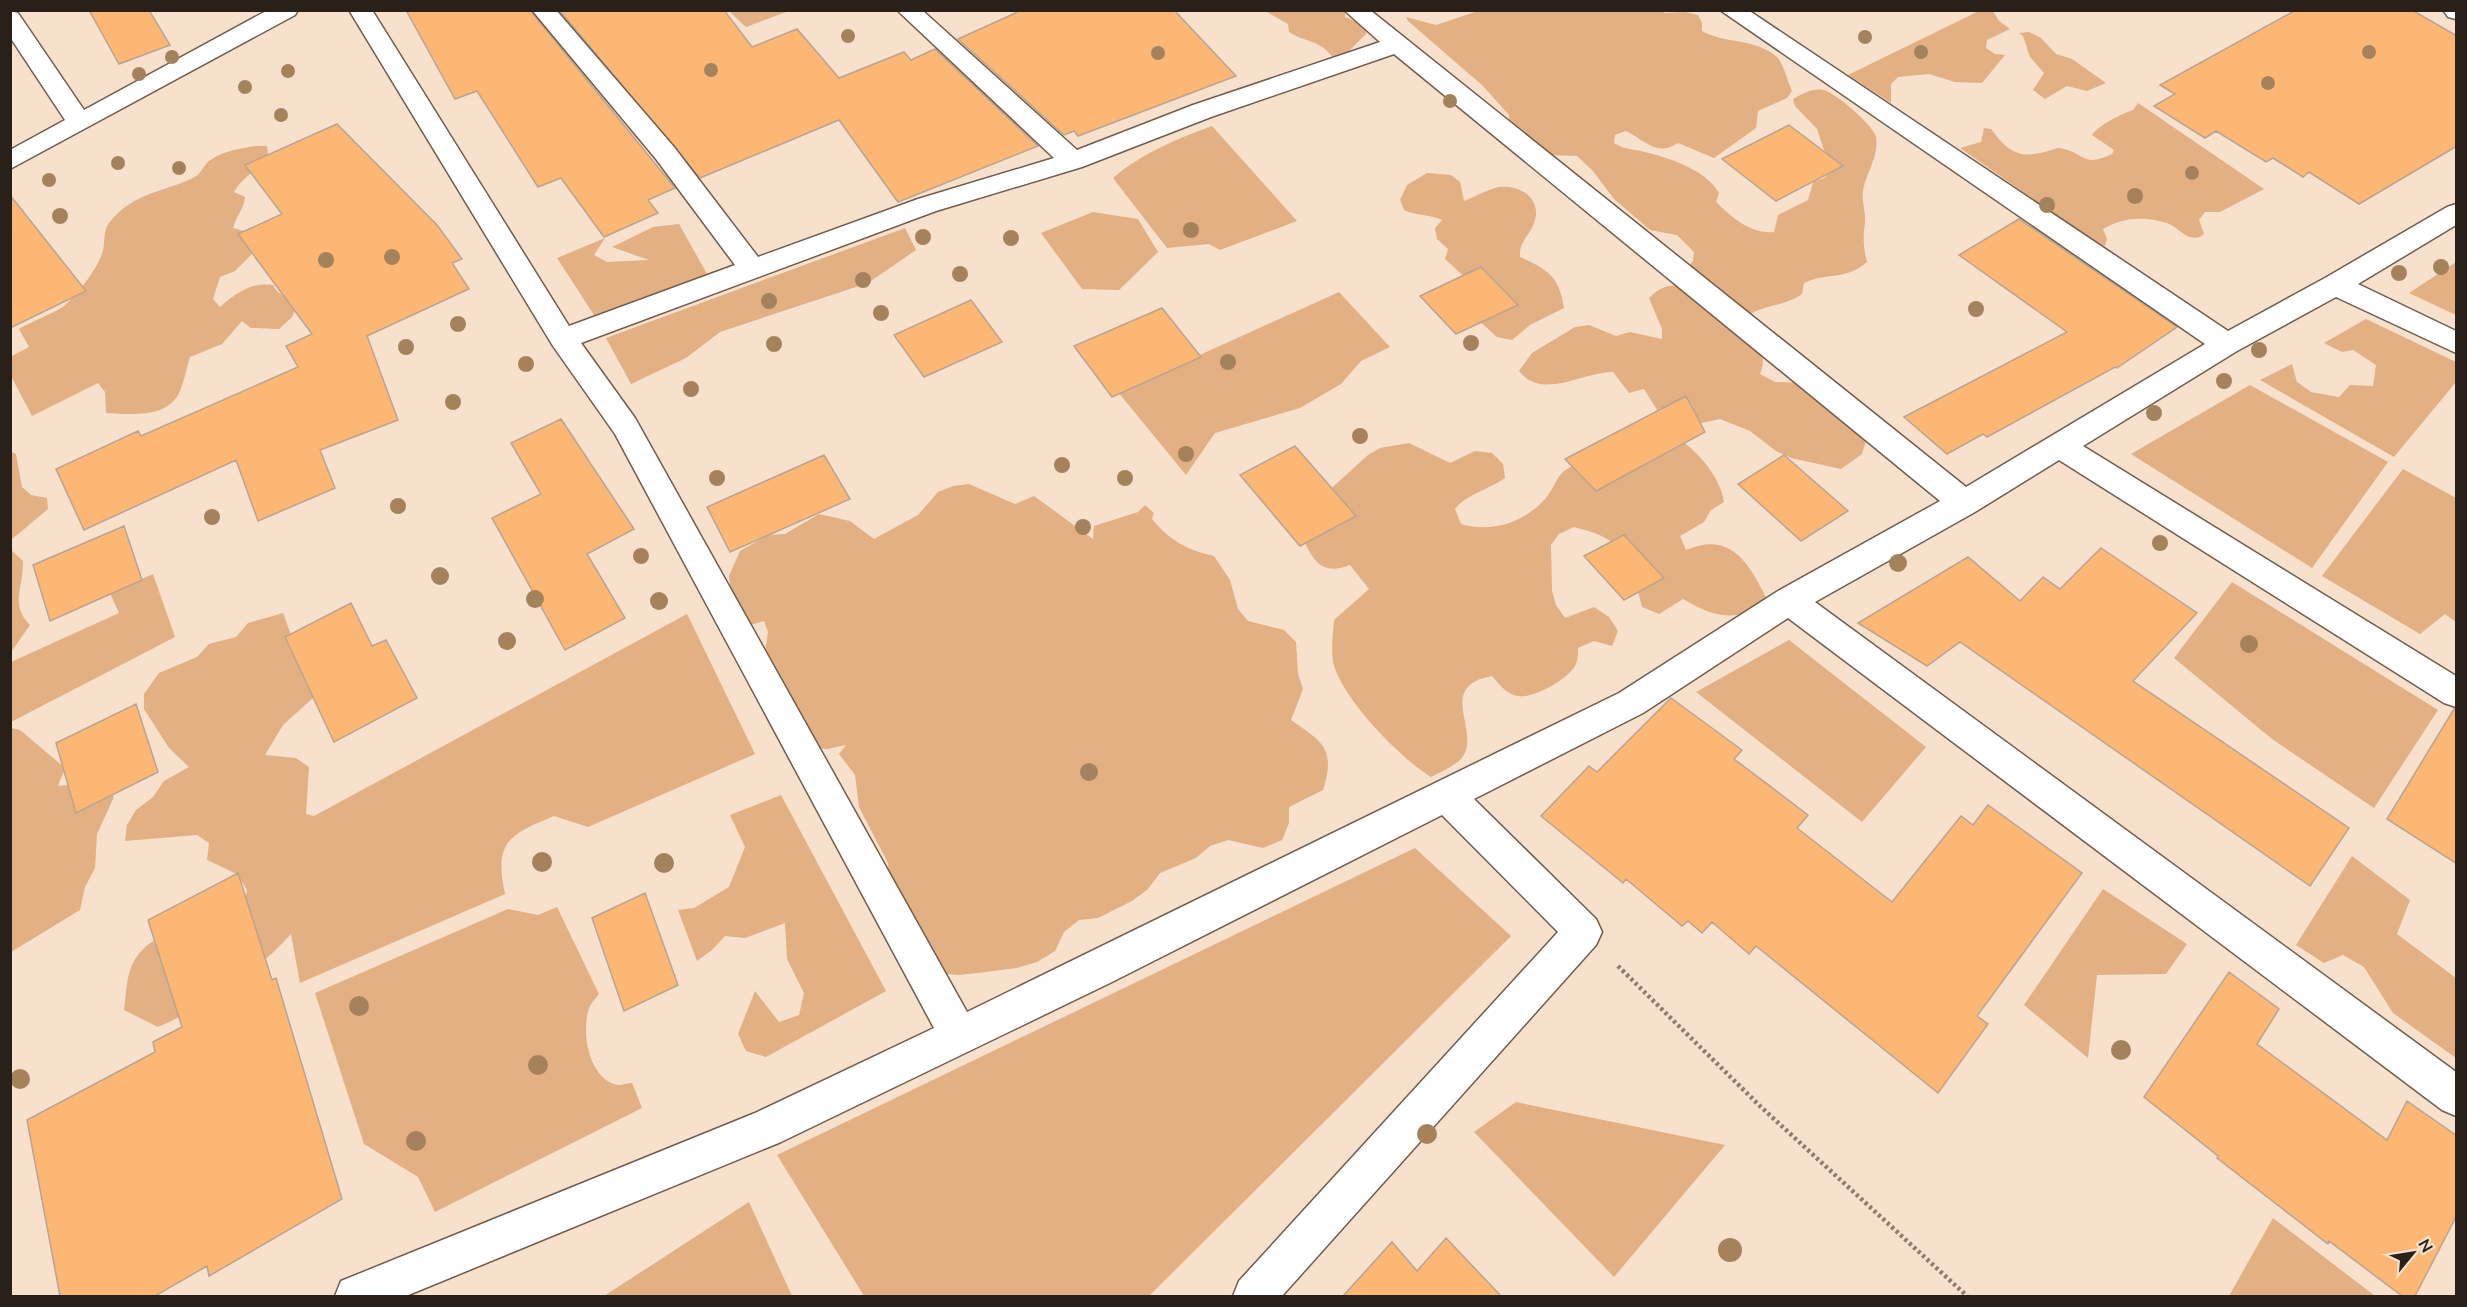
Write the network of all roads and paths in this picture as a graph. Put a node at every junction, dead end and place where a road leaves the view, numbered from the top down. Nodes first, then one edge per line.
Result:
1 (287, 10) edge
2 (360, 10) edge
3 (543, 10) edge
4 (908, 10) edge
5 (1355, 10) edge
6 (1731, 10) edge
7 (10, 18) edge
8 (1398, 44) junction
9 (80, 123) junction
10 (10, 161) edge
11 (1073, 161) junction
12 (2457, 213) edge
13 (752, 268) junction
14 (2335, 285) junction
15 (563, 339) junction
16 (2457, 343) edge
17 (2228, 344) junction
18 (2058, 445) junction
19 (1964, 502) junction
20 (1789, 601) junction
21 (2457, 693) edge
22 (1445, 794) junction
23 (1583, 932) junction
24 (959, 1035) junction
25 (2457, 1095) edge
26 (356, 1296) edge
27 (1254, 1296) edge
28 (1966, 1296) edge

1 - 9 street
2 - 15 street
3 - 13 street
4 - 11 street
5 - 8 street
6 - 17 street
7 - 9 street
8 - 11 street
8 - 19 street
9 - 10 street
11 - 13 street
12 - 14 street
13 - 15 street
14 - 16 street
14 - 17 street
15 - 24 street
17 - 18 street
18 - 19 street
18 - 21 street
19 - 20 street
20 - 22 street
20 - 25 street
22 - 23 street
22 - 24 street
23 - 27 street
23 - 28 path
24 - 26 street

